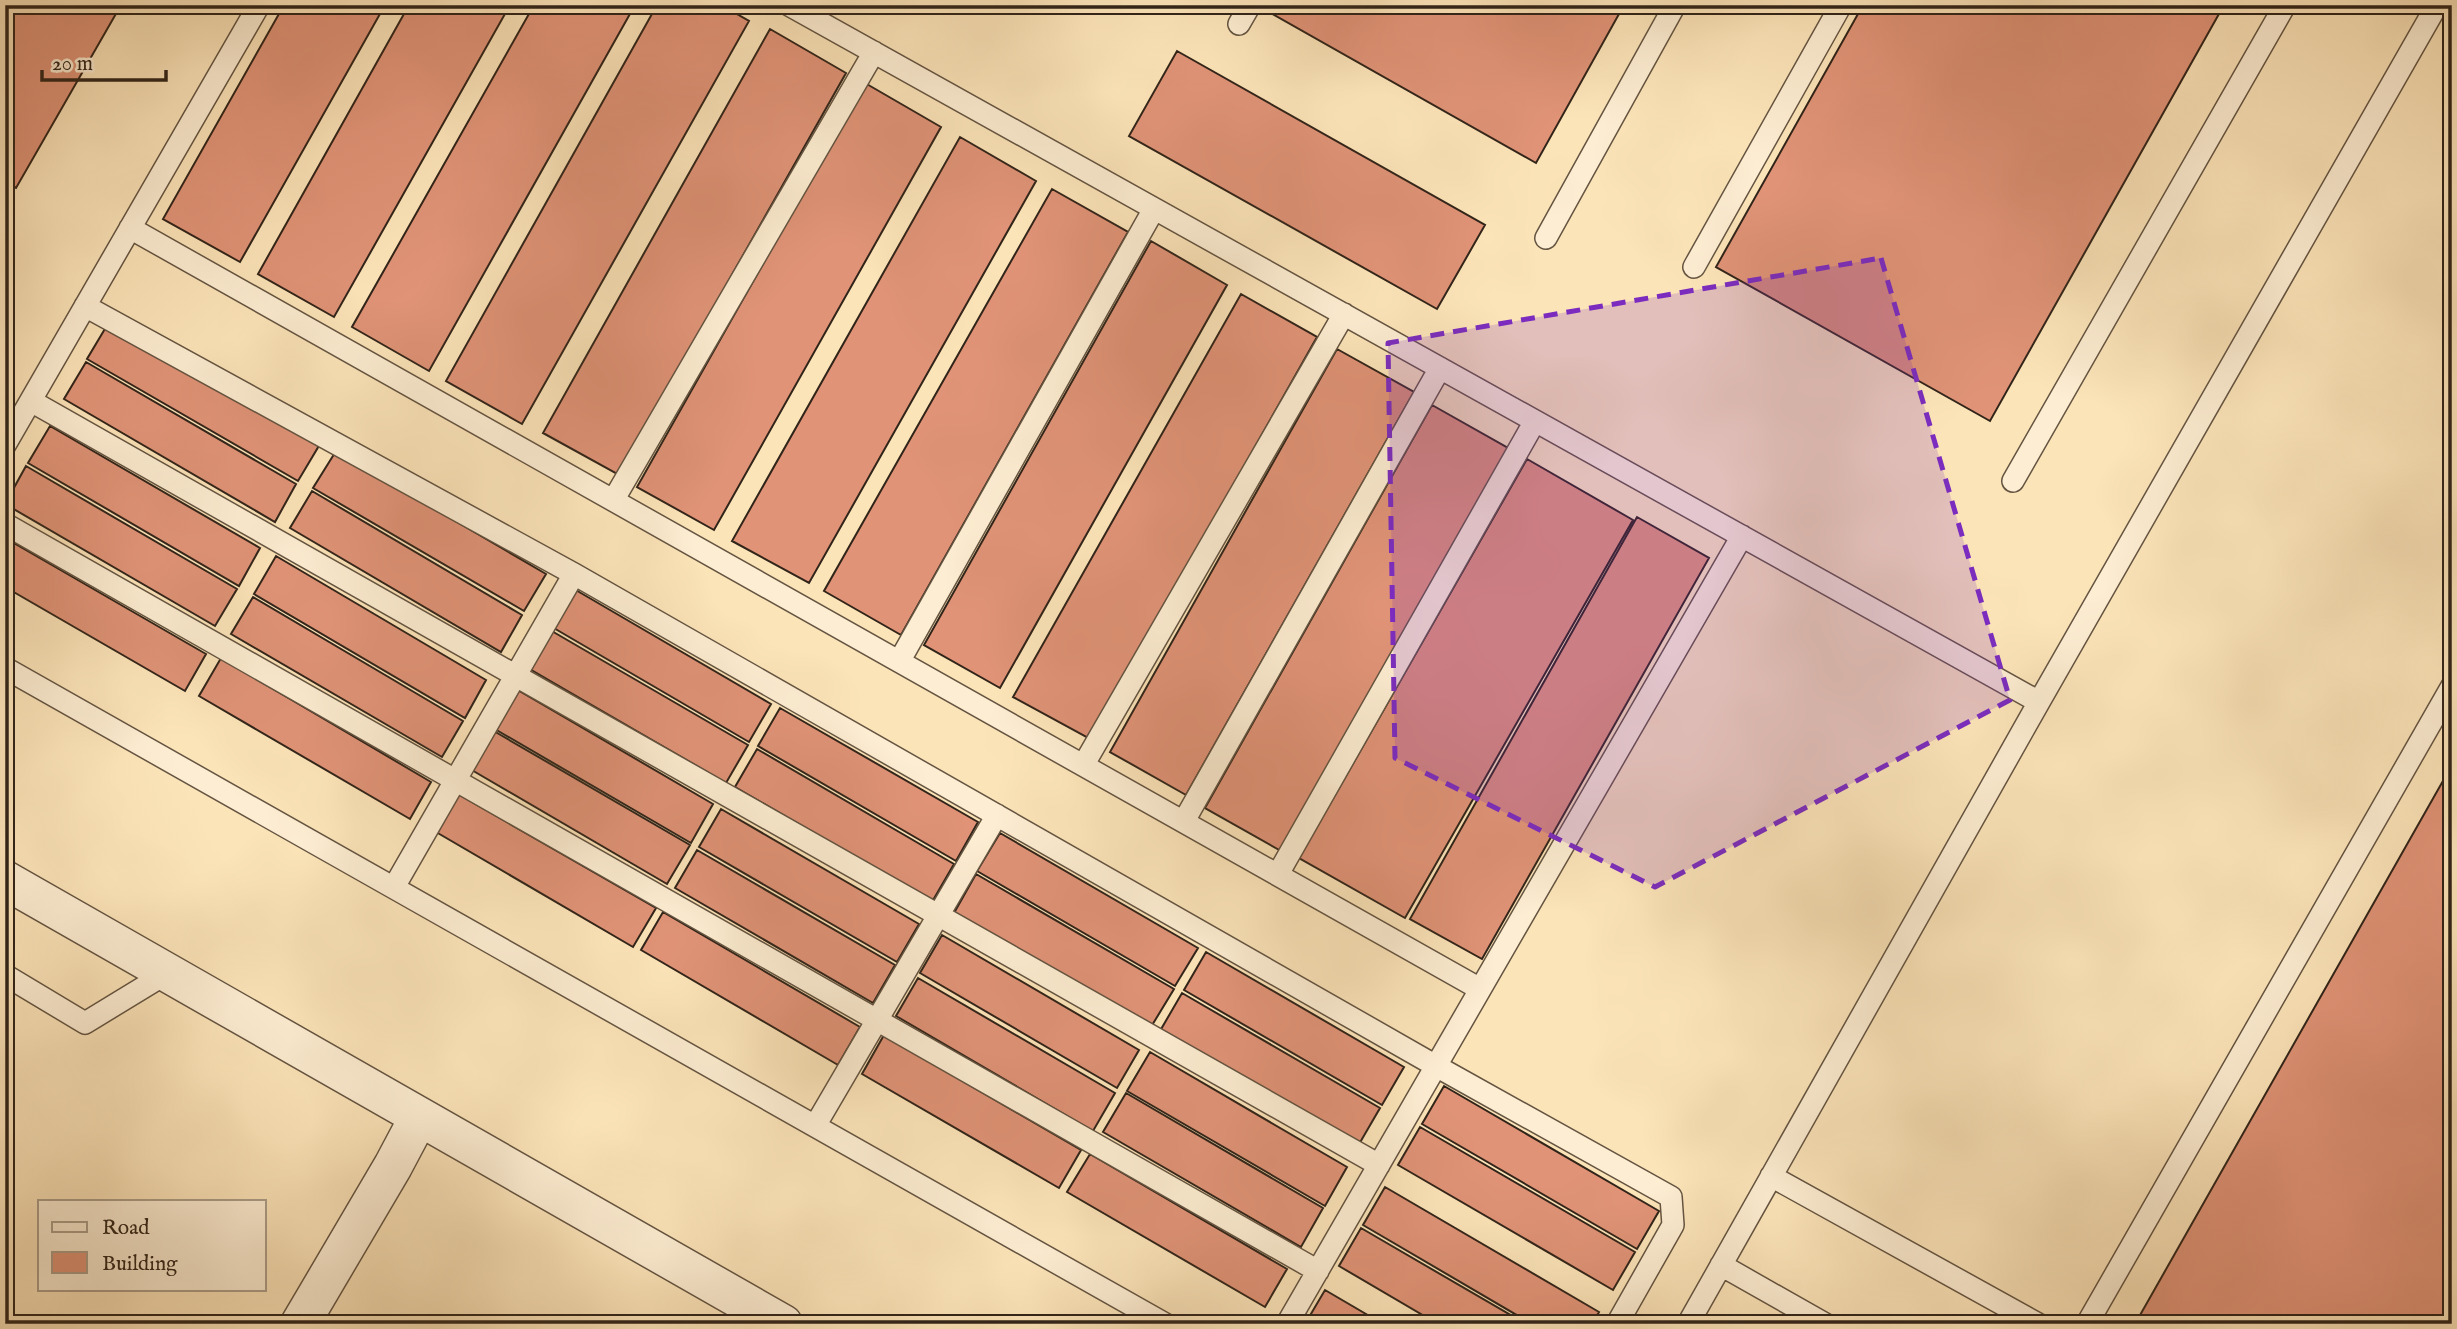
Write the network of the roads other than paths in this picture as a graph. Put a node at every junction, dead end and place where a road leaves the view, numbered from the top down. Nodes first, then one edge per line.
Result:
1 (259, 5) edge
2 (789, 5) edge
3 (1250, 5) edge
4 (1675, 5) edge
5 (1841, 5) edge
6 (2285, 5) edge
7 (2437, 5) edge
8 (1239, 24) dead end
9 (874, 52) junction
10 (1154, 209) junction
11 (130, 228) junction
12 (1546, 238) dead end
13 (1694, 267) dead end
14 (85, 306) junction
15 (1344, 314) junction
16 (1440, 368) junction
17 (31, 401) junction
18 (1535, 421) junction
19 (5, 445) edge
20 (2013, 481) dead end
21 (614, 499) junction
22 (5, 524) edge
23 (1742, 536) junction
24 (575, 574) junction
25 (900, 660) junction
26 (5, 668) edge
27 (517, 674) junction
28 (2452, 686) edge
29 (2039, 702) junction
30 (1084, 764) junction
31 (455, 782) junction
32 (996, 815) junction
33 (1184, 821) junction
34 (1278, 874) junction
35 (5, 880) edge
36 (394, 887) junction
37 (938, 915) junction
38 (167, 972) junction
39 (5, 975) edge
40 (1480, 989) junction
41 (876, 1020) junction
42 (1436, 1066) junction
43 (419, 1117) junction
44 (815, 1126) junction
45 (1379, 1165) junction
46 (1771, 1176) junction
47 (1721, 1265) junction
48 (1318, 1270) junction
49 (300, 1324) edge
50 (783, 1324) edge
51 (1165, 1324) edge
52 (1287, 1324) edge
53 (1617, 1324) edge
54 (1688, 1324) edge
55 (1825, 1324) edge
56 (2038, 1324) edge
57 (2087, 1324) edge

1 - 11 lane
2 - 9 lane
3 - 8 lane
4 - 12 lane
5 - 13 lane
6 - 20 lane
7 - 29 lane
9 - 10 lane
9 - 21 lane
10 - 15 lane
10 - 25 lane
11 - 14 lane
11 - 21 lane
14 - 17 lane
14 - 24 lane
15 - 16 lane
15 - 30 lane
16 - 18 lane
16 - 33 lane
17 - 19 lane
17 - 27 lane
18 - 23 lane
18 - 34 lane
21 - 25 lane
22 - 31 lane
23 - 29 lane
23 - 40 lane
24 - 27 lane
24 - 32 lane
25 - 30 lane
26 - 36 lane
27 - 31 lane
27 - 37 lane
28 - 57 lane
29 - 46 lane
30 - 33 lane
31 - 36 lane
31 - 41 lane
32 - 37 lane
32 - 42 lane
33 - 34 lane
34 - 40 lane
35 - 38 street
36 - 44 lane
37 - 41 lane
37 - 45 lane
38 - 39 lane
38 - 43 street
40 - 42 lane
41 - 44 lane
41 - 48 lane
42 - 45 lane
42 - 53 lane
43 - 49 street
43 - 50 street
44 - 51 lane
45 - 48 lane
46 - 47 lane
46 - 56 lane
47 - 54 lane
47 - 55 lane
48 - 52 lane

